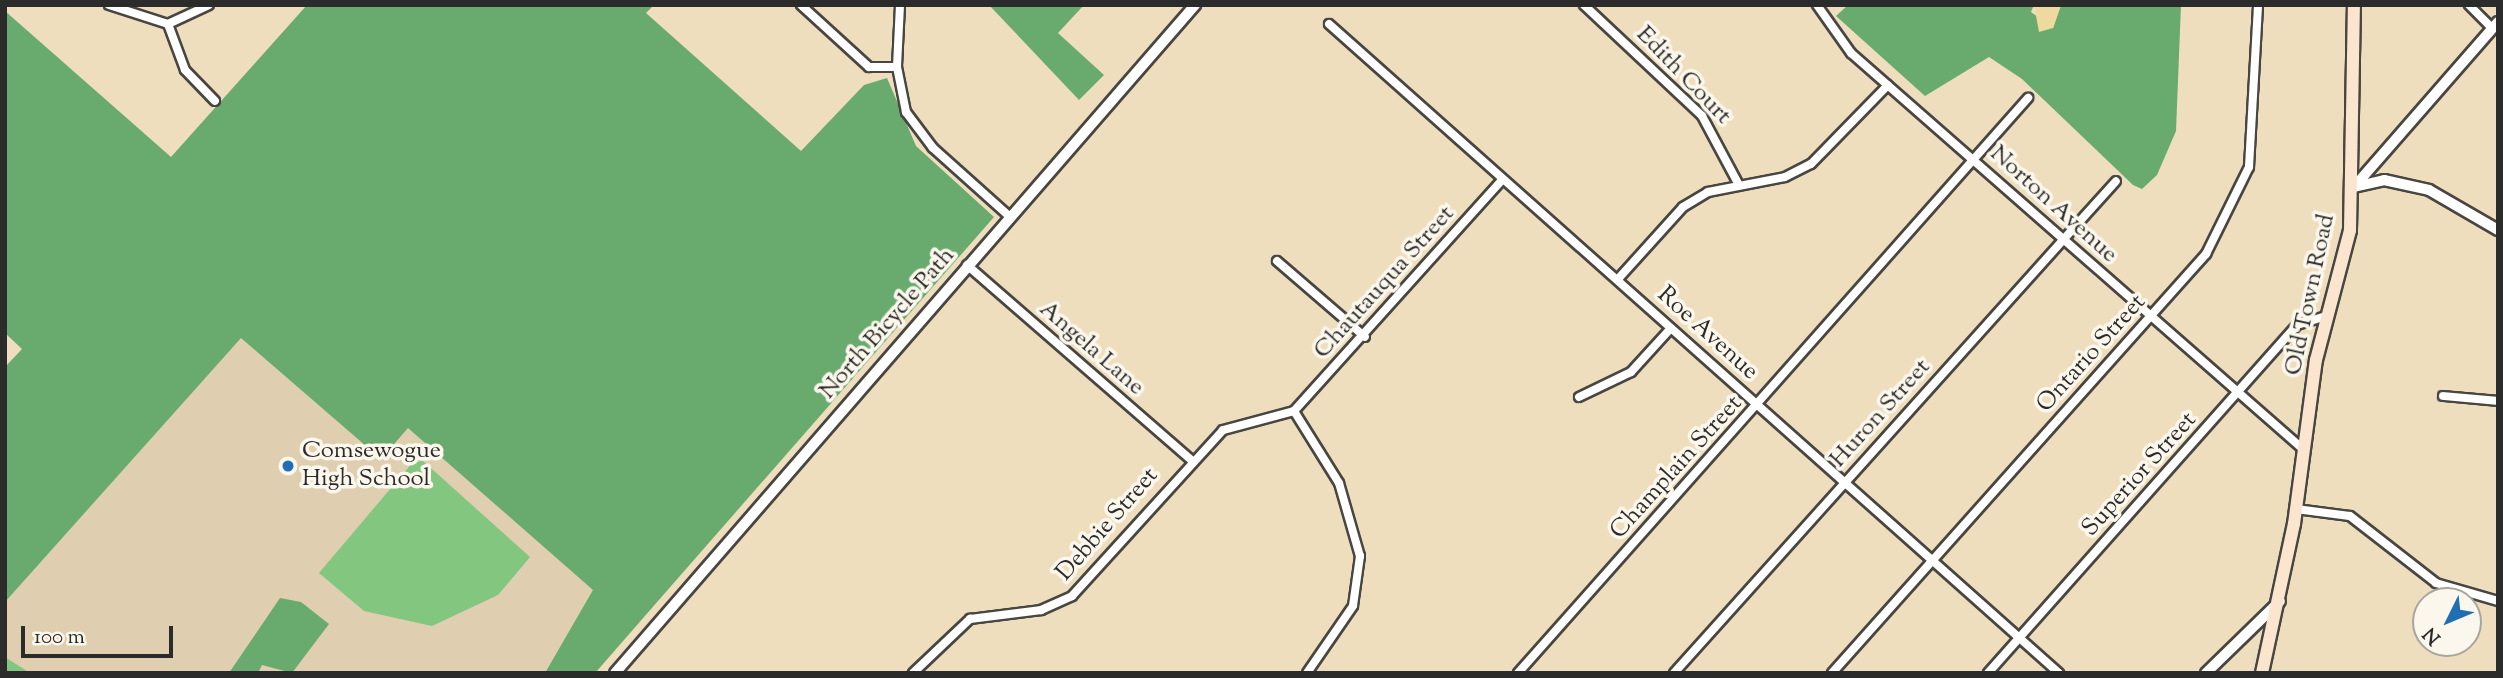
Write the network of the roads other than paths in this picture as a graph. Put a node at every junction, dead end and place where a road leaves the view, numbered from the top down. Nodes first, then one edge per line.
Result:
1 (109, 5) edge
2 (209, 5) edge
3 (801, 5) edge
4 (900, 5) edge
5 (1195, 5) edge
6 (1584, 5) edge
7 (1817, 5) edge
8 (2258, 5) edge
9 (2354, 5) edge
10 (2469, 5) edge
11 (168, 24) junction
12 (1329, 24) dead end
13 (2495, 25) edge
14 (897, 67) junction
15 (1888, 85) junction
16 (2028, 99) dead end
17 (215, 102) dead end
18 (1974, 160) junction
19 (1503, 179) junction
20 (2116, 181) dead end
21 (1739, 185) junction
22 (2354, 187) junction
23 (1008, 215) junction
24 (2498, 230) edge
25 (2063, 240) junction
26 (1277, 261) dead end
27 (967, 265) junction
28 (1618, 279) junction
29 (2327, 316) junction
30 (2151, 318) junction
31 (1671, 328) junction
32 (1365, 337) junction
33 (2236, 395) junction
34 (2443, 396) dead end
35 (1579, 397) dead end
36 (2498, 401) edge
37 (1759, 406) junction
38 (1294, 411) junction
39 (2306, 452) junction
40 (1191, 460) junction
41 (1845, 482) junction
42 (2296, 509) junction
43 (1934, 561) junction
44 (2280, 601) junction
45 (2498, 601) edge
46 (2020, 638) junction
47 (615, 673) edge
48 (913, 673) edge
49 (1307, 673) edge
50 (1518, 673) edge
51 (1674, 673) edge
52 (1832, 673) edge
53 (1988, 673) edge
54 (2059, 673) edge
55 (2206, 673) edge
56 (2262, 673) edge

1 - 11 street
2 - 11 street
3 - 14 street
4 - 14 street
5 - 23 street, North Bicycle Path
6 - 21 street, Edith Court
7 - 15 street, Norton Avenue
8 - 30 street, Ontario Street
9 - 22 main road, Old Town Road
10 - 13 street
11 - 17 street
12 - 19 street, Roe Avenue
13 - 22 street
14 - 23 street
15 - 18 street, Norton Avenue
15 - 21 street
16 - 18 street, Champlain Street
18 - 25 street, Norton Avenue
18 - 37 street, Champlain Street
19 - 28 street, Roe Avenue
19 - 32 street, Chautauqua Street
20 - 25 street, Huron Street
21 - 28 street
22 - 24 street
22 - 29 main road, Old Town Road
23 - 27 street, North Bicycle Path
25 - 30 street, Norton Avenue
25 - 41 street, Huron Street
26 - 32 street
27 - 40 street, Angela Lane
27 - 47 street, North Bicycle Path
28 - 31 street, Roe Avenue
29 - 33 street, Superior Street
29 - 39 main road, Old Town Road
30 - 33 street, Norton Avenue
30 - 43 street, Ontario Street
31 - 35 street
31 - 37 street, Roe Avenue
32 - 38 street, Chautauqua Street
33 - 39 street, Norton Avenue
33 - 46 street, Superior Street
34 - 36 street
37 - 41 street, Roe Avenue
37 - 50 street, Champlain Street
38 - 40 street, Debbie Street
38 - 49 street
39 - 42 main road, Old Town Road
40 - 48 street, Debbie Street
41 - 43 street, Roe Avenue
41 - 51 street, Huron Street
42 - 44 main road, Old Town Road
42 - 45 street
43 - 46 street, Roe Avenue
43 - 52 street, Ontario Street
44 - 55 street
44 - 56 main road, Old Town Road
46 - 53 street, Superior Street
46 - 54 street, Roe Avenue

